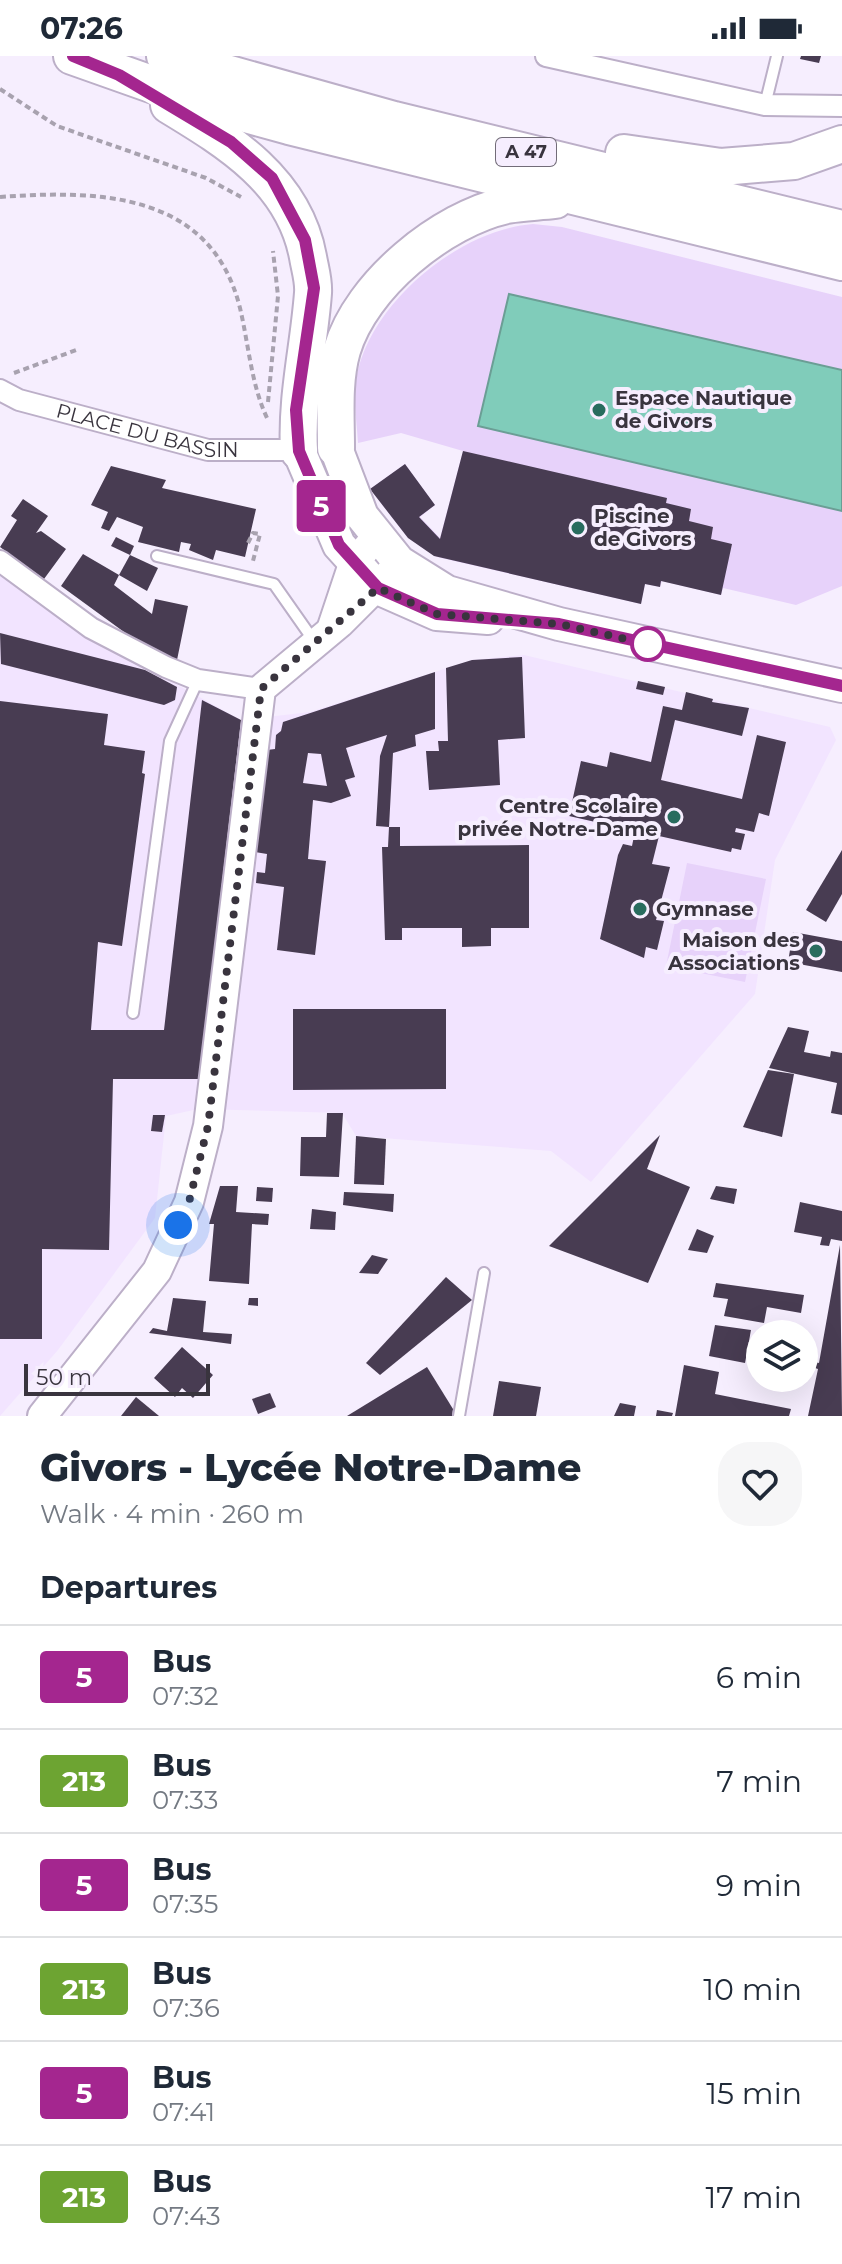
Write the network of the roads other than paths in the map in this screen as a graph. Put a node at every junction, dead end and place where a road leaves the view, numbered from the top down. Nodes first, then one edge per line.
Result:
1 (72, 56) edge
2 (165, 56) edge
3 (546, 56) edge
4 (777, 56) edge
5 (212, 71) junction
6 (119, 75) junction
7 (765, 105) junction
8 (842, 106) edge
9 (842, 144) edge
10 (581, 198) junction
11 (842, 229) edge
12 (842, 262) edge
13 (5, 382) edge
14 (336, 448) junction
15 (299, 451) junction
16 (377, 536) junction
17 (157, 556) dead end
18 (0, 561) edge
19 (399, 562) junction
20 (353, 564) junction
21 (378, 588) junction
22 (559, 624) junction
23 (323, 637) junction
24 (198, 680) junction
25 (842, 686) edge
26 (261, 689) junction
27 (133, 1013) dead end
28 (484, 1273) dead end
29 (42, 1416) edge
30 (459, 1416) edge

1 - 6 highway, A 47
2 - 5 highway, A 47
3 - 7 street
4 - 7 lane
5 - 9 highway
5 - 11 highway, A 47
6 - 10 highway, A 47
6 - 15 highway
7 - 8 street
10 - 12 highway, A 47
10 - 14 highway
13 - 15 street, PLACE DU BASSIN
14 - 15 street, PLACE DU BASSIN
14 - 16 main road
15 - 20 main road
16 - 19 main road
16 - 20 street
17 - 23 lane
18 - 24 street
19 - 21 street
19 - 22 main road
20 - 21 main road
20 - 23 street
21 - 22 main road
21 - 23 street
22 - 25 main road
23 - 26 street
24 - 26 street
24 - 27 lane
26 - 29 street
28 - 30 lane

